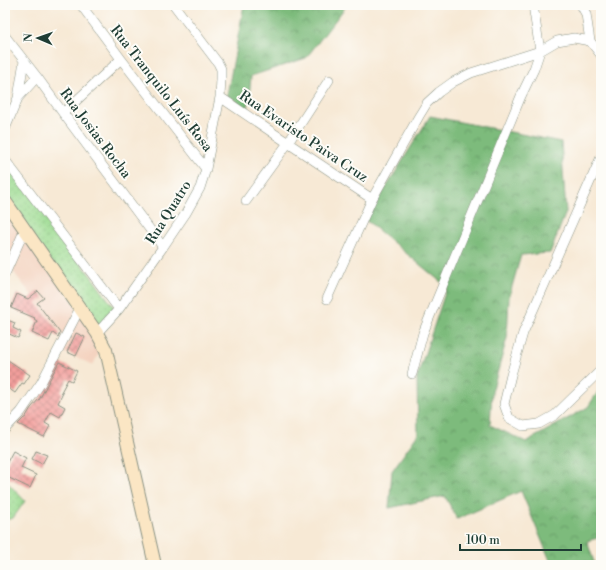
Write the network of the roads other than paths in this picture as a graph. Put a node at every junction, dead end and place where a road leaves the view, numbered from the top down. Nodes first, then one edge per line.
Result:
1 (81, 5) edge
2 (174, 5) edge
3 (533, 5) edge
4 (581, 5) edge
5 (5, 36) edge
6 (590, 41) junction
7 (540, 51) junction
8 (601, 55) edge
9 (122, 59) junction
10 (24, 61) junction
11 (37, 77) junction
12 (329, 80) dead end
13 (220, 97) junction
14 (18, 98) junction
15 (63, 113) junction
16 (5, 130) edge
17 (288, 143) junction
18 (601, 157) edge
19 (5, 160) edge
20 (206, 169) junction
21 (372, 199) junction
22 (5, 201) edge
23 (246, 201) dead end
24 (25, 229) junction
25 (163, 247) junction
26 (5, 274) edge
27 (327, 299) dead end
28 (80, 308) junction
29 (119, 309) junction
30 (96, 333) junction
31 (601, 370) edge
32 (412, 374) dead end
33 (5, 429) edge
34 (155, 565) edge

1 - 9 street, Rua Tranquilo Luís Rosa
2 - 13 street, Rua Quatro
3 - 7 street
4 - 6 street
5 - 10 street, Rua Josias Rocha
6 - 7 street
6 - 8 street
7 - 21 street
7 - 32 street
9 - 15 street
9 - 20 street, Rua Tranquilo Luís Rosa
10 - 11 street, Rua Josias Rocha
10 - 14 street
11 - 14 street
11 - 15 street, Rua Josias Rocha
12 - 17 street
13 - 17 street, Rua Evaristo Paiva Cruz
13 - 20 street, Rua Quatro
14 - 16 street
15 - 25 street, Rua Josias Rocha
17 - 21 street, Rua Evaristo Paiva Cruz
17 - 23 street
18 - 31 street
19 - 29 street
20 - 25 street, Rua Quatro
21 - 27 street
22 - 24 main road
24 - 26 street
24 - 28 main road
25 - 29 street, Rua Quatro
28 - 30 main road
28 - 33 street
29 - 30 street, Rua Quatro
30 - 34 main road

